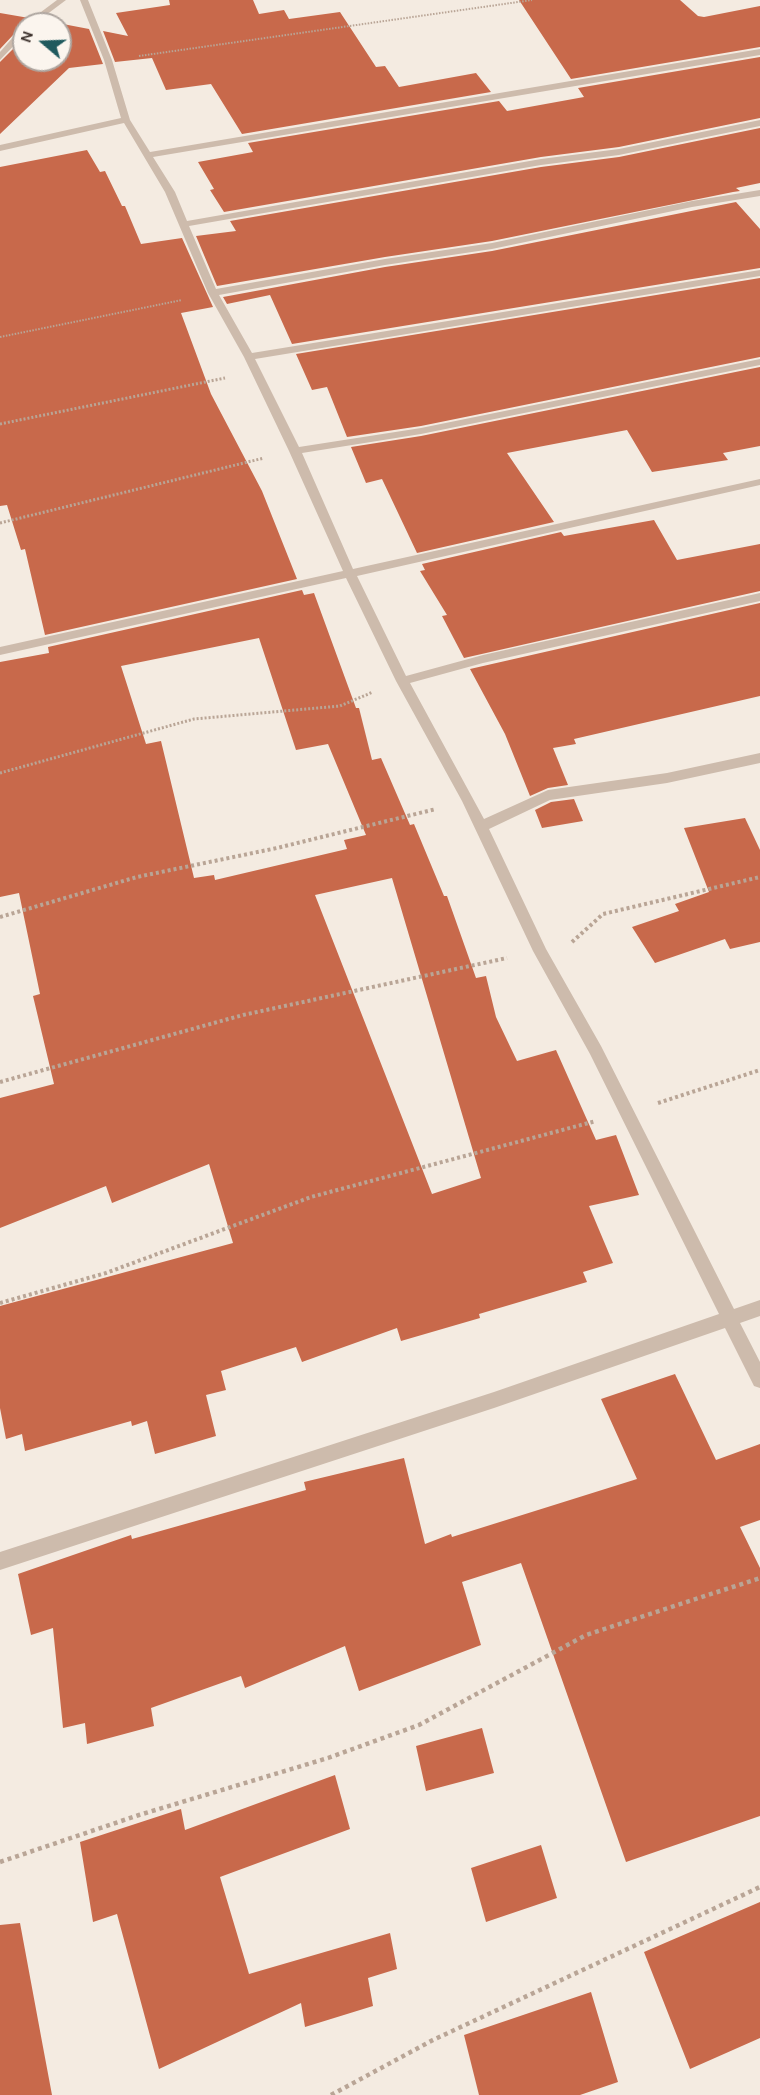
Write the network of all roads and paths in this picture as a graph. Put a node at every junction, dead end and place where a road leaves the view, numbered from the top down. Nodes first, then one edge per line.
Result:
1 (62, 0) edge
2 (84, 0) edge
3 (532, 0) edge
4 (46, 12) edge
5 (0, 43) edge
6 (10, 45) joint
7 (760, 52) edge
8 (0, 57) edge
9 (108, 60) junction
10 (126, 120) junction
11 (760, 123) edge
12 (0, 148) edge
13 (147, 155) junction
14 (760, 193) edge
15 (184, 224) junction
16 (760, 273) edge
17 (213, 294) junction
18 (0, 337) edge
19 (249, 357) junction
20 (760, 362) edge
21 (255, 371) junction
22 (0, 424) edge
23 (295, 451) junction
24 (760, 482) edge
25 (0, 523) edge
26 (350, 574) junction
27 (760, 597) edge
28 (0, 651) edge
29 (402, 681) junction
30 (760, 758) edge
31 (0, 773) edge
32 (469, 801) junction
33 (482, 826) junction
34 (760, 877) edge
35 (0, 917) edge
36 (540, 951) junction
37 (548, 964) junction
38 (760, 1070) edge
39 (0, 1082) edge
40 (625, 1113) junction
41 (0, 1303) edge
42 (760, 1308) edge
43 (729, 1318) junction
44 (760, 1380) edge
45 (0, 1560) edge
46 (760, 1578) edge
47 (0, 1862) edge
48 (760, 1887) edge
49 (331, 2095) edge

1 - 4 street
2 - 9 street
3 - 9 path
5 - 6 street
6 - 8 street
7 - 13 street
9 - 10 street
10 - 12 street
10 - 13 street
11 - 15 street
13 - 15 street
14 - 17 street
15 - 17 street
16 - 19 street
17 - 18 path
17 - 19 street
19 - 21 street
20 - 23 street
21 - 22 path
21 - 23 street
23 - 25 path
23 - 26 street
24 - 26 street
26 - 28 street
26 - 29 street
27 - 29 street
29 - 31 path
29 - 32 street
30 - 33 street
32 - 33 street
32 - 35 path
33 - 36 street
34 - 37 path
36 - 37 street
36 - 39 path
37 - 40 street
38 - 40 path
40 - 41 path
40 - 43 street
42 - 43 street
43 - 44 street
43 - 45 street
46 - 47 path
48 - 49 path

